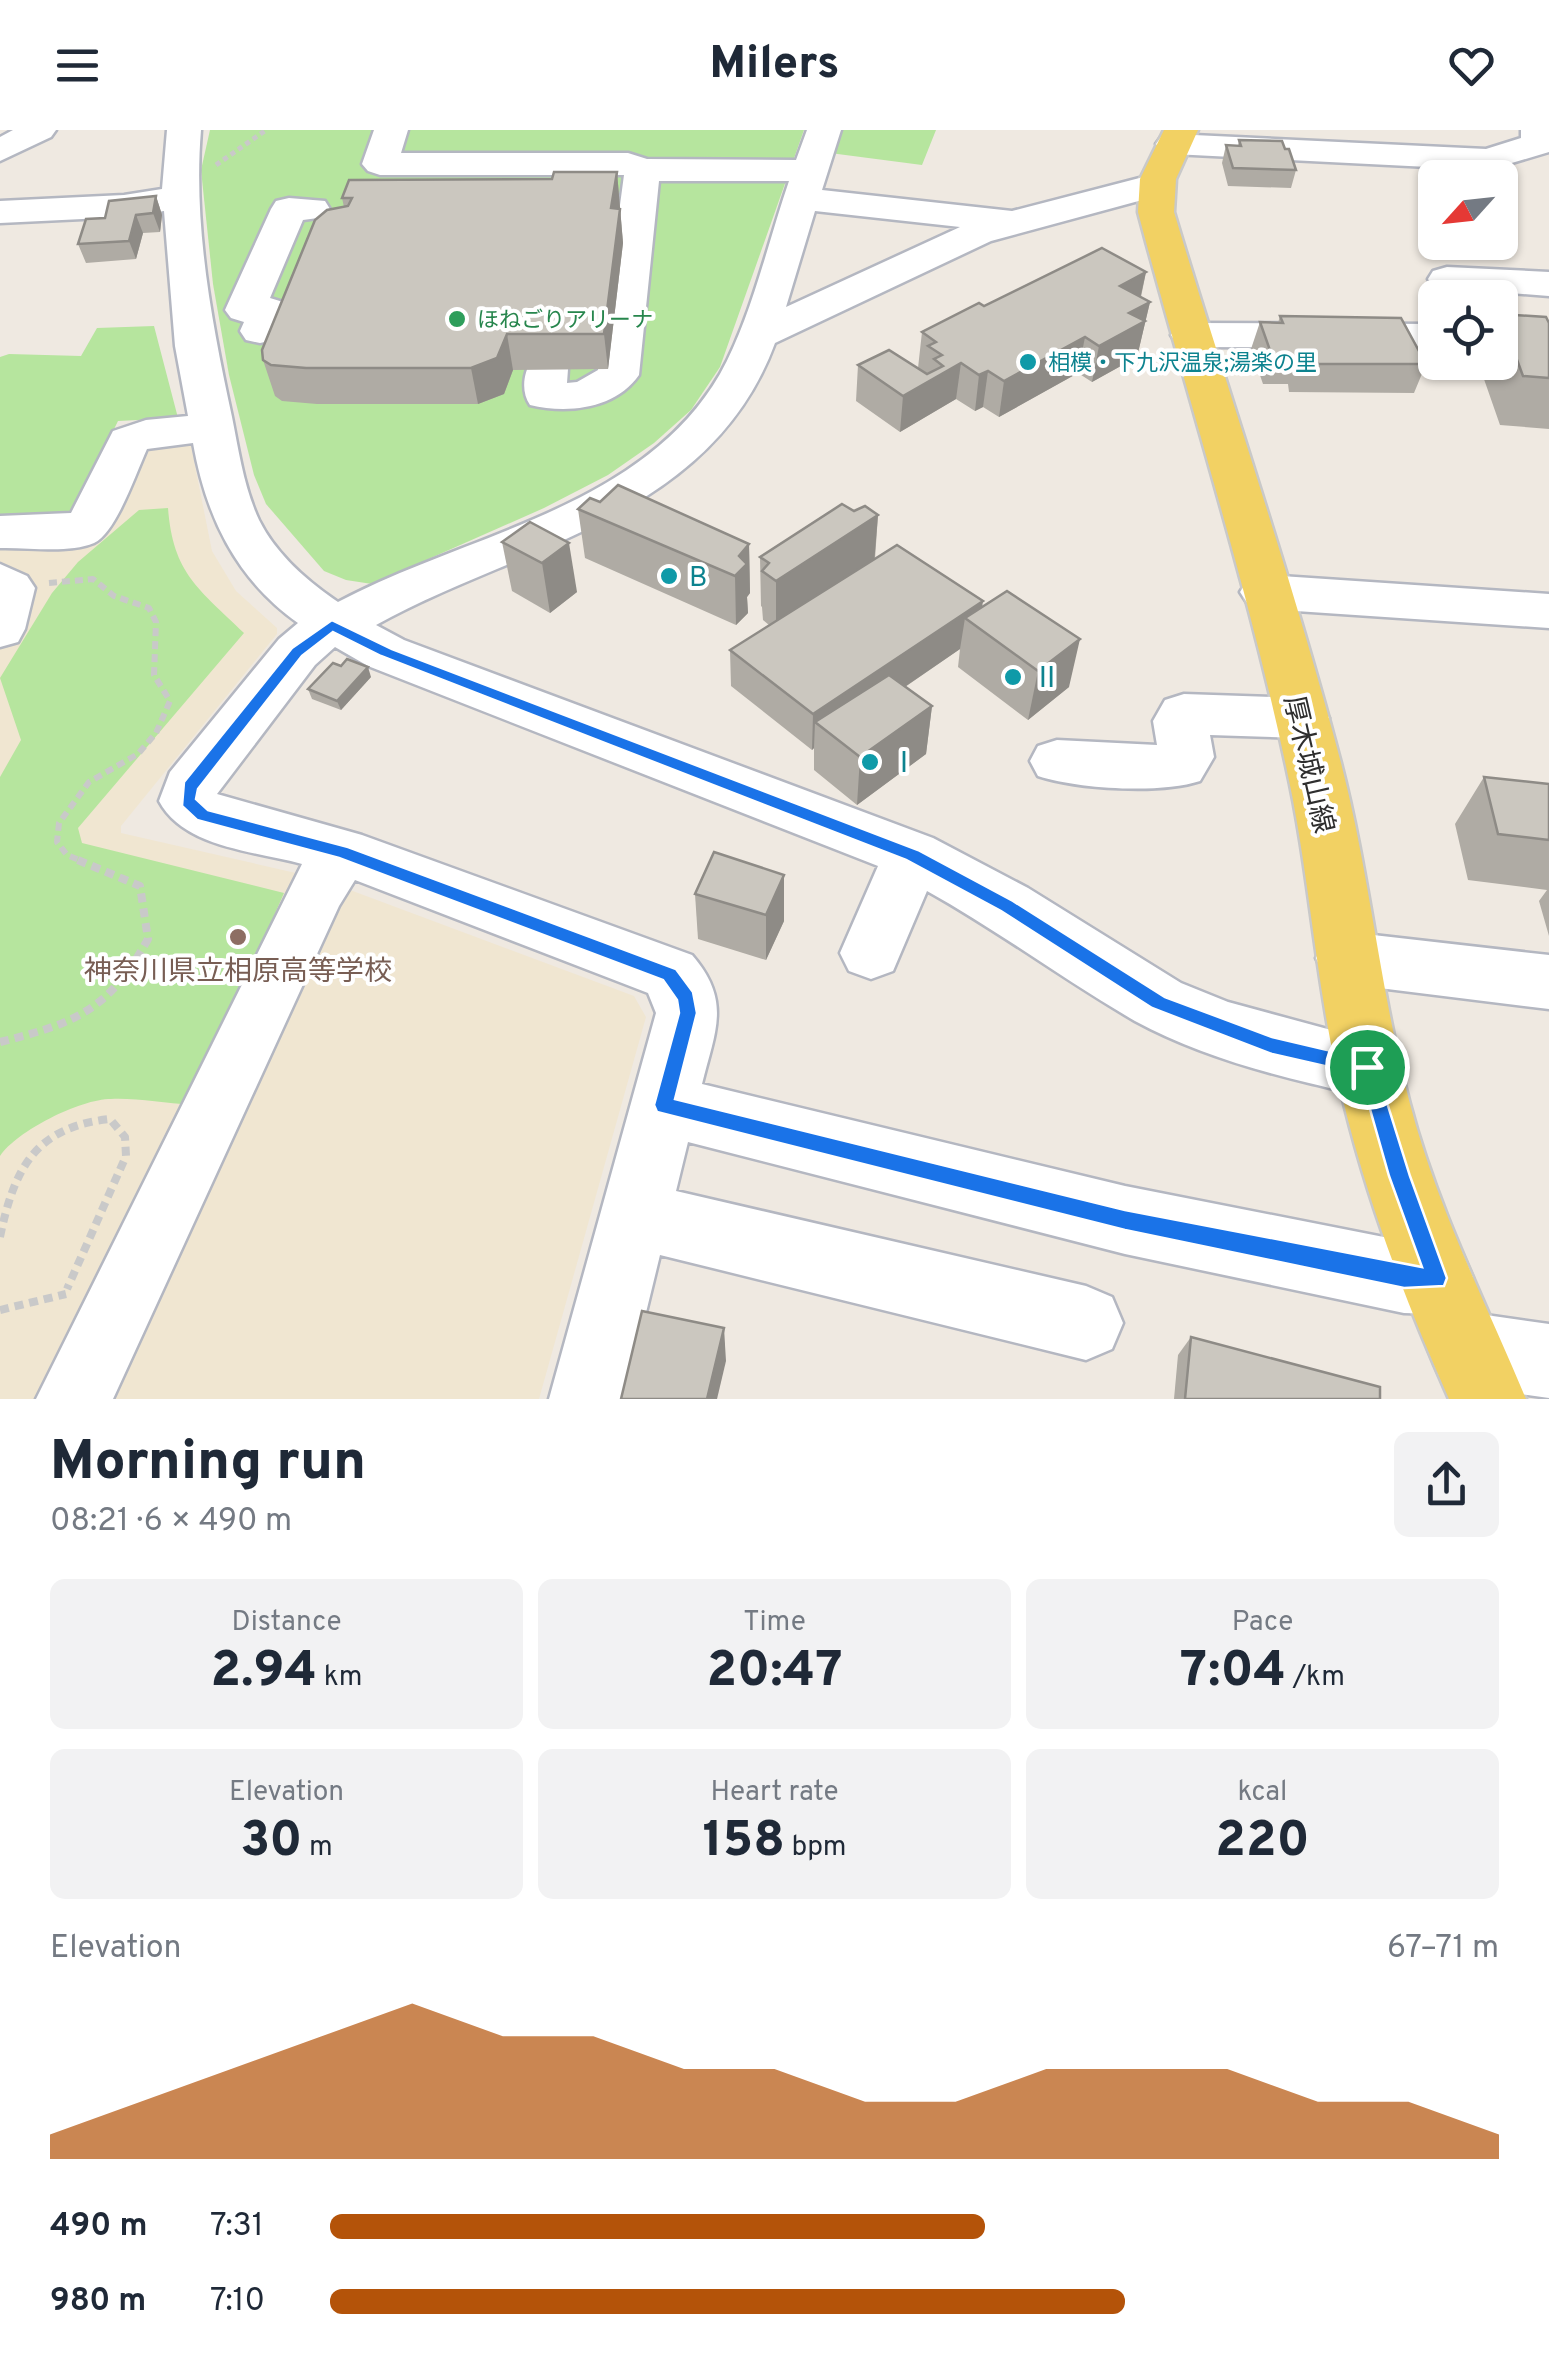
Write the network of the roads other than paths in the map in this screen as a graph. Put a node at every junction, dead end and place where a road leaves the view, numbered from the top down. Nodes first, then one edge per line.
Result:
1 (39, 130) edge
2 (184, 130) edge
3 (391, 130) edge
4 (824, 130) edge
5 (1541, 139) edge
6 (0, 151) edge
7 (1170, 153) edge
8 (781, 176) junction
9 (1549, 182) edge
10 (193, 184) junction
11 (640, 184) junction
12 (580, 198) edge
13 (0, 212) edge
14 (310, 220) edge
15 (1011, 222) junction
16 (1447, 279) dead end
17 (1549, 284) edge
18 (260, 331) dead end
19 (1191, 335) junction
20 (1418, 336) edge
21 (755, 337) junction
22 (547, 369) edge
23 (210, 428) junction
24 (0, 532) edge
25 (1265, 592) junction
26 (1549, 612) edge
27 (332, 625) junction
28 (1302, 718) junction
29 (1057, 761) dead end
30 (342, 852) junction
31 (912, 855) junction
32 (870, 953) dead end
33 (1348, 958) junction
34 (1549, 982) edge
35 (1367, 1067) junction
36 (664, 1105) junction
37 (636, 1215) junction
38 (1436, 1278) junction
39 (1086, 1323) dead end
40 (1549, 1361) edge
41 (1476, 1374) edge
42 (85, 1376) edge
43 (588, 1399) edge

1 - 6 street
2 - 10 street
3 - 11 street
4 - 8 street
5 - 7 street
5 - 9 street
7 - 15 street
7 - 19 main road, 厚木城山線
8 - 11 street
8 - 11 street
8 - 15 street
8 - 21 street
10 - 13 street
10 - 23 street
11 - 12 street
11 - 22 street
14 - 18 street
15 - 21 street
16 - 17 street
19 - 20 street
19 - 25 main road, 厚木城山線
21 - 27 street
23 - 24 street
23 - 27 street
25 - 26 street
25 - 28 main road, 厚木城山線
27 - 30 street
27 - 31 street
28 - 29 street
28 - 33 main road, 厚木城山線
30 - 36 street
30 - 42 street
31 - 32 street
31 - 35 street
33 - 34 street
33 - 35 main road, 厚木城山線
35 - 38 main road, 厚木城山線
36 - 37 street
36 - 38 street
37 - 39 street
37 - 43 street
38 - 41 main road, 厚木城山線
40 - 41 street

